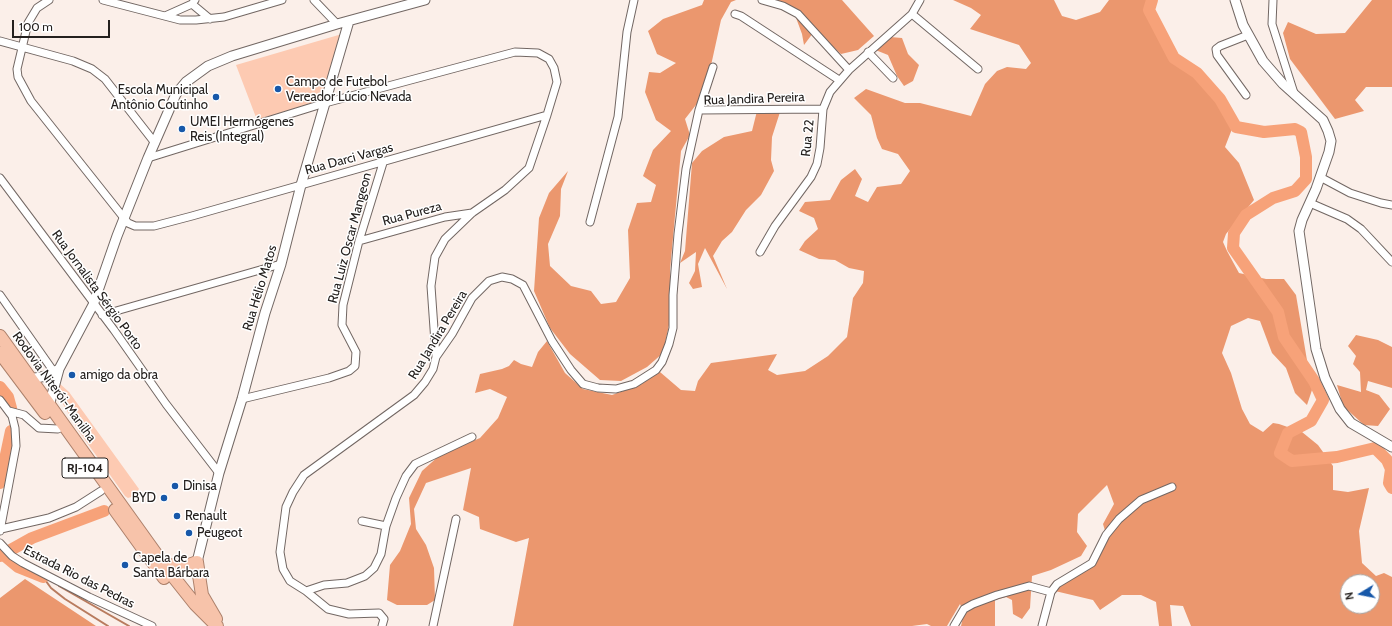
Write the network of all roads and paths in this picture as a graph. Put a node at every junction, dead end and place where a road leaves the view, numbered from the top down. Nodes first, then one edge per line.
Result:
1 (49, 0) edge
2 (103, 0) edge
3 (282, 0) edge
4 (314, 0) edge
5 (425, 0) edge
6 (634, 0) edge
7 (762, 0) edge
8 (920, 0) edge
9 (1235, 0) edge
10 (1272, 0) edge
11 (193, 2) edge
12 (735, 14) dead end
13 (912, 14) junction
14 (164, 16) junction
15 (210, 19) junction
16 (349, 21) junction
17 (337, 24) junction
18 (1248, 35) junction
19 (0, 41) edge
20 (22, 47) junction
21 (868, 52) junction
22 (713, 67) dead end
23 (978, 69) dead end
24 (849, 70) junction
25 (893, 78) dead end
26 (839, 80) junction
27 (1294, 93) junction
28 (1246, 95) dead end
29 (325, 103) junction
30 (823, 109) junction
31 (700, 110) junction
32 (547, 115) junction
33 (155, 143) junction
34 (148, 158) junction
35 (384, 163) junction
36 (1320, 177) junction
37 (0, 178) edge
38 (301, 185) junction
39 (1310, 203) junction
40 (1392, 205) edge
41 (472, 213) junction
42 (124, 218) junction
43 (590, 222) dead end
44 (360, 241) junction
45 (760, 252) dead end
46 (1392, 262) edge
47 (282, 264) junction
48 (0, 294) edge
49 (94, 305) junction
50 (102, 315) junction
51 (0, 336) edge
52 (0, 353) edge
53 (436, 357) junction
54 (56, 370) junction
55 (30, 379) junction
56 (242, 399) junction
57 (0, 400) edge
58 (49, 406) junction
59 (9, 411) junction
60 (58, 429) junction
61 (472, 437) dead end
62 (1392, 447) edge
63 (219, 473) junction
64 (1172, 487) dead end
65 (101, 491) junction
66 (456, 519) dead end
67 (362, 521) dead end
68 (386, 526) junction
69 (0, 530) edge
70 (0, 543) edge
71 (197, 562) junction
72 (164, 565) junction
73 (306, 591) junction
74 (1051, 592) junction
75 (152, 626) edge
76 (204, 626) edge
77 (217, 626) edge
78 (220, 626) edge
79 (382, 626) edge
80 (433, 626) edge
81 (954, 626) edge
82 (1042, 626) edge

1 - 20 street
2 - 14 street
3 - 15 street
4 - 17 street
5 - 16 street
6 - 43 street
7 - 24 street
8 - 13 street, Rua 22
9 - 18 street
10 - 27 street
11 - 14 street
11 - 15 street
12 - 26 street
13 - 21 street, Rua 22
13 - 23 street
14 - 15 street
16 - 17 street
16 - 29 street, Rua Hélio Matos
17 - 33 street
18 - 27 street
18 - 28 street
19 - 20 street
20 - 33 street
20 - 42 street
21 - 24 street, Rua 22
21 - 25 street
22 - 31 street
24 - 26 street, Rua 22
26 - 30 street, Rua 22
27 - 36 street
29 - 32 street
29 - 34 street
29 - 38 street, Rua Hélio Matos
30 - 31 street, Rua Jandira Pereira
30 - 45 street, Rua 22
31 - 53 street, Rua Jandira Pereira
32 - 35 street, Rua Darci Vargas
32 - 41 street
33 - 34 street
34 - 42 street
35 - 38 street, Rua Darci Vargas
35 - 44 street, Rua Luiz Oscar Mangeon
36 - 39 street
36 - 40 street
37 - 49 street, Rua Jornalista Sérgio Porto
38 - 42 street, Rua Darci Vargas
38 - 47 street, Rua Hélio Matos
39 - 46 street
39 - 62 street
41 - 44 street, Rua Pureza
41 - 53 street
42 - 49 street
44 - 56 street, Rua Luiz Oscar Mangeon
47 - 50 street
47 - 56 street, Rua Hélio Matos
48 - 54 street
49 - 50 street, Rua Jornalista Sérgio Porto
49 - 54 street
50 - 63 street, Rua Jornalista Sérgio Porto
51 - 55 highway, Rodovia Niterói-Manilha / RJ-104
52 - 60 highway, Rodovia Niterói-Manilha / RJ-104
53 - 73 street, Rua Jandira Pereira
54 - 55 street
54 - 58 street
55 - 58 highway, Rodovia Niterói-Manilha / RJ-104
56 - 63 street, Rua Hélio Matos
57 - 59 street
58 - 72 highway, Rodovia Niterói-Manilha / RJ-104
59 - 60 street
59 - 69 street
60 - 65 highway, Rodovia Niterói-Manilha / RJ-104
61 - 68 street
63 - 71 street, Rua Hélio Matos
64 - 74 street
65 - 69 street
65 - 76 highway, Rodovia Niterói-Manilha / RJ-104
66 - 80 street
67 - 68 street
68 - 73 street
70 - 75 street, Estrada Rio das Pedras
71 - 72 highway
71 - 78 highway
72 - 77 highway, Rodovia Niterói-Manilha / RJ-104
73 - 79 street, Rua Jandira Pereira
74 - 81 street
74 - 82 street

